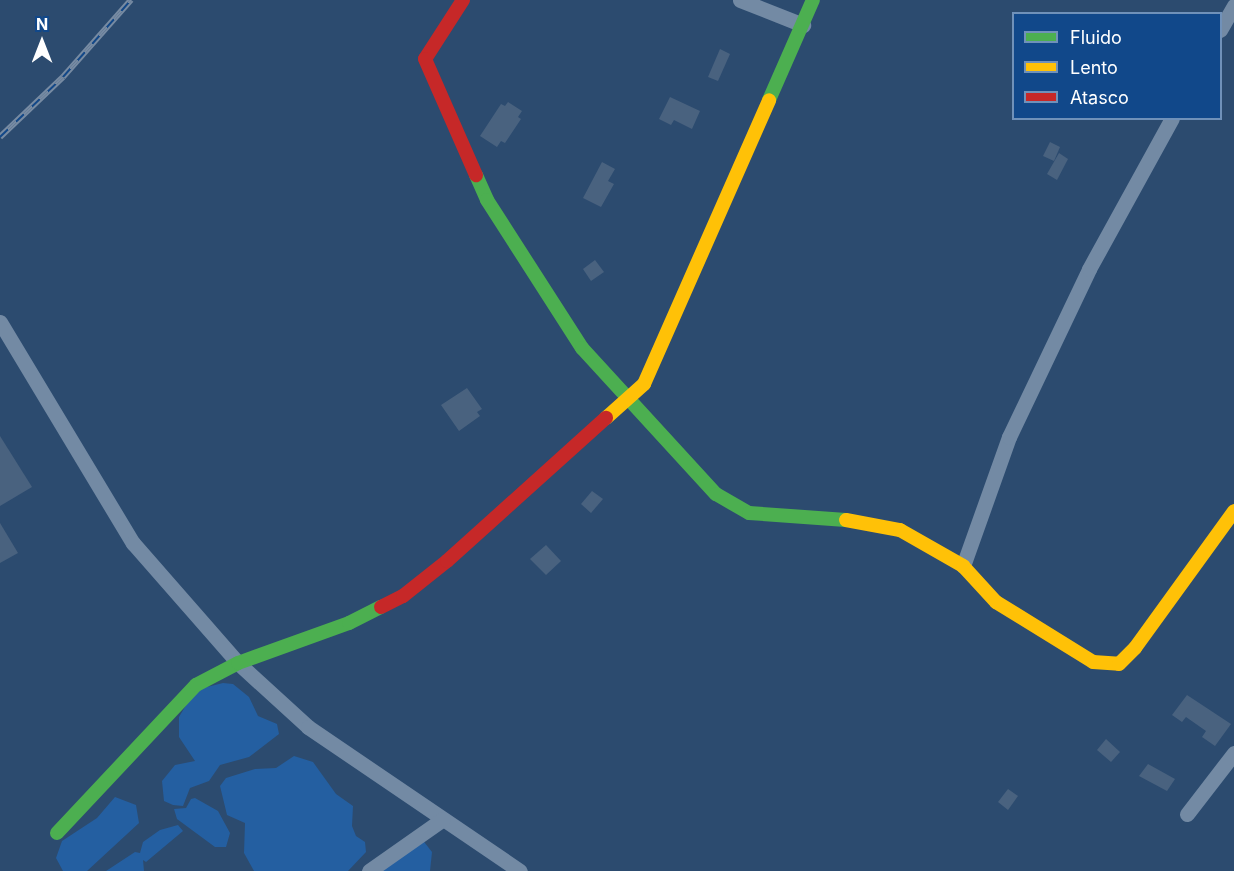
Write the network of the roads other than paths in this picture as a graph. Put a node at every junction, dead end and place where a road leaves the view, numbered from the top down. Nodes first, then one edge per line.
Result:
1 (463, 0) edge
2 (740, 0) edge
3 (813, 0) edge
4 (1234, 6) edge
5 (803, 25) junction
6 (1222, 28) edge
7 (1171, 120) edge
8 (0, 322) edge
9 (627, 401) junction
10 (1234, 511) edge
11 (963, 566) junction
12 (238, 663) junction
13 (1234, 753) edge
14 (1187, 814) dead end
15 (443, 819) junction
16 (57, 833) dead end
17 (369, 871) edge
18 (520, 871) edge

1 - 9 street
2 - 5 street
3 - 5 street
4 - 6 street
5 - 9 street
7 - 11 street
8 - 12 street
9 - 11 street
9 - 12 street
10 - 11 street
12 - 15 street
12 - 16 street
13 - 14 street
15 - 17 street
15 - 18 street

